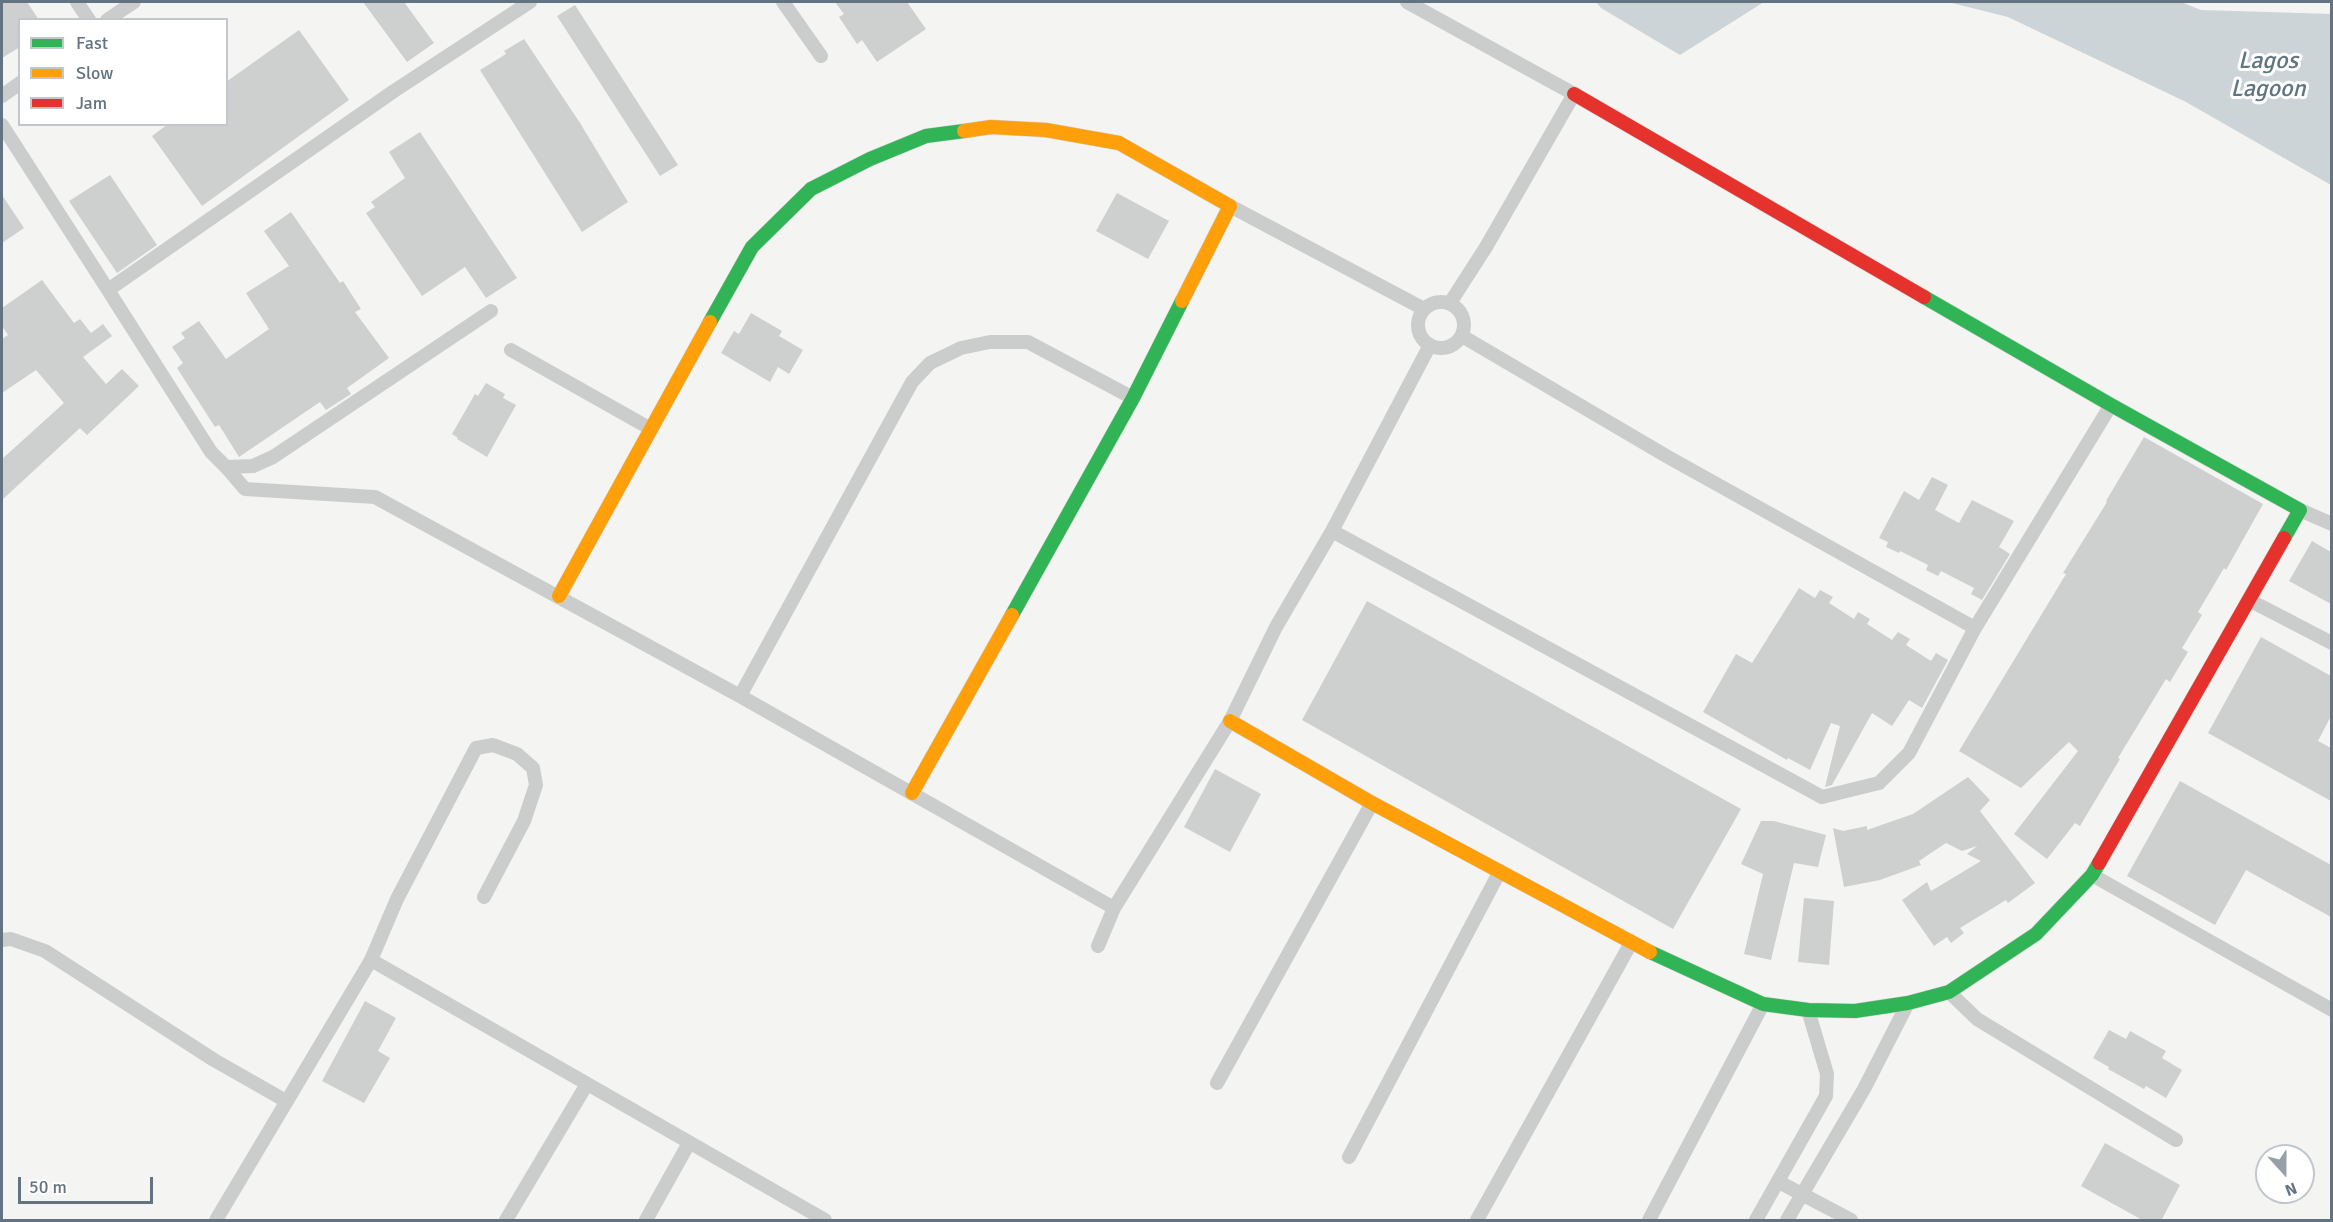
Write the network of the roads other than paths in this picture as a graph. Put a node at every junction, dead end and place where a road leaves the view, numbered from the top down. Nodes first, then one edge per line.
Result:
1 (76, 2) edge
2 (134, 2) edge
3 (530, 2) edge
4 (783, 2) edge
5 (1407, 2) edge
6 (88, 18) edge
7 (110, 18) edge
8 (821, 56) dead end
9 (18, 84) edge
10 (1574, 94) junction
11 (2, 96) edge
12 (2, 125) edge
13 (1230, 206) junction
14 (108, 290) junction
15 (1450, 303) junction
16 (1424, 309) junction
17 (491, 311) dead end
18 (1462, 336) junction
19 (1430, 345) junction
20 (511, 350) dead end
21 (1133, 398) junction
22 (2111, 405) junction
23 (651, 429) junction
24 (226, 467) junction
25 (2300, 510) junction
26 (2331, 524) edge
27 (1332, 531) junction
28 (559, 596) junction
29 (2249, 600) junction
30 (1975, 628) junction
31 (2331, 643) edge
32 (740, 696) junction
33 (1230, 721) junction
34 (912, 793) junction
35 (1372, 802) junction
36 (1500, 871) junction
37 (2092, 875) junction
38 (484, 897) dead end
39 (1113, 908) junction
40 (2, 940) edge
41 (1631, 943) junction
42 (1098, 946) dead end
43 (371, 960) junction
44 (1949, 992) junction
45 (1908, 1003) junction
46 (1763, 1004) junction
47 (1808, 1010) junction
48 (2331, 1010) edge
49 (1217, 1083) dead end
50 (587, 1084) junction
51 (286, 1101) junction
52 (2176, 1140) dead end
53 (689, 1143) junction
54 (1349, 1157) dead end
55 (1779, 1182) junction
56 (1802, 1194) junction
57 (216, 1221) edge
58 (506, 1221) edge
59 (646, 1221) edge
60 (825, 1221) edge
61 (1477, 1221) edge
62 (1648, 1221) edge
63 (1756, 1221) edge
64 (1787, 1221) edge
65 (1851, 1221) edge

1 - 6 street
2 - 7 street
3 - 14 street
4 - 8 street
5 - 10 street
9 - 11 street
10 - 15 street
10 - 22 street
12 - 14 street
13 - 16 street
13 - 21 street
13 - 23 street
14 - 24 street
15 - 16 street
15 - 18 street
16 - 19 street
17 - 24 street
18 - 19 street
18 - 30 street
19 - 27 street
20 - 23 street
21 - 32 street
21 - 34 street
22 - 25 street
22 - 30 street
23 - 28 street
24 - 28 street
25 - 26 street
25 - 29 street
27 - 30 street
27 - 33 street
28 - 32 street
29 - 31 street
29 - 37 street
32 - 34 street
33 - 35 street
33 - 39 street
34 - 39 street
35 - 36 street
35 - 49 street
36 - 41 street
36 - 54 street
37 - 44 street
37 - 48 street
38 - 43 street
39 - 42 street
40 - 51 street
41 - 46 street
41 - 61 street
43 - 50 street
43 - 51 street
44 - 45 street
44 - 52 street
45 - 47 street
45 - 56 street
46 - 47 street
46 - 62 street
47 - 55 street
50 - 53 street
50 - 58 street
51 - 57 street
53 - 59 street
53 - 60 street
55 - 56 street
55 - 63 street
56 - 64 street
56 - 65 street

